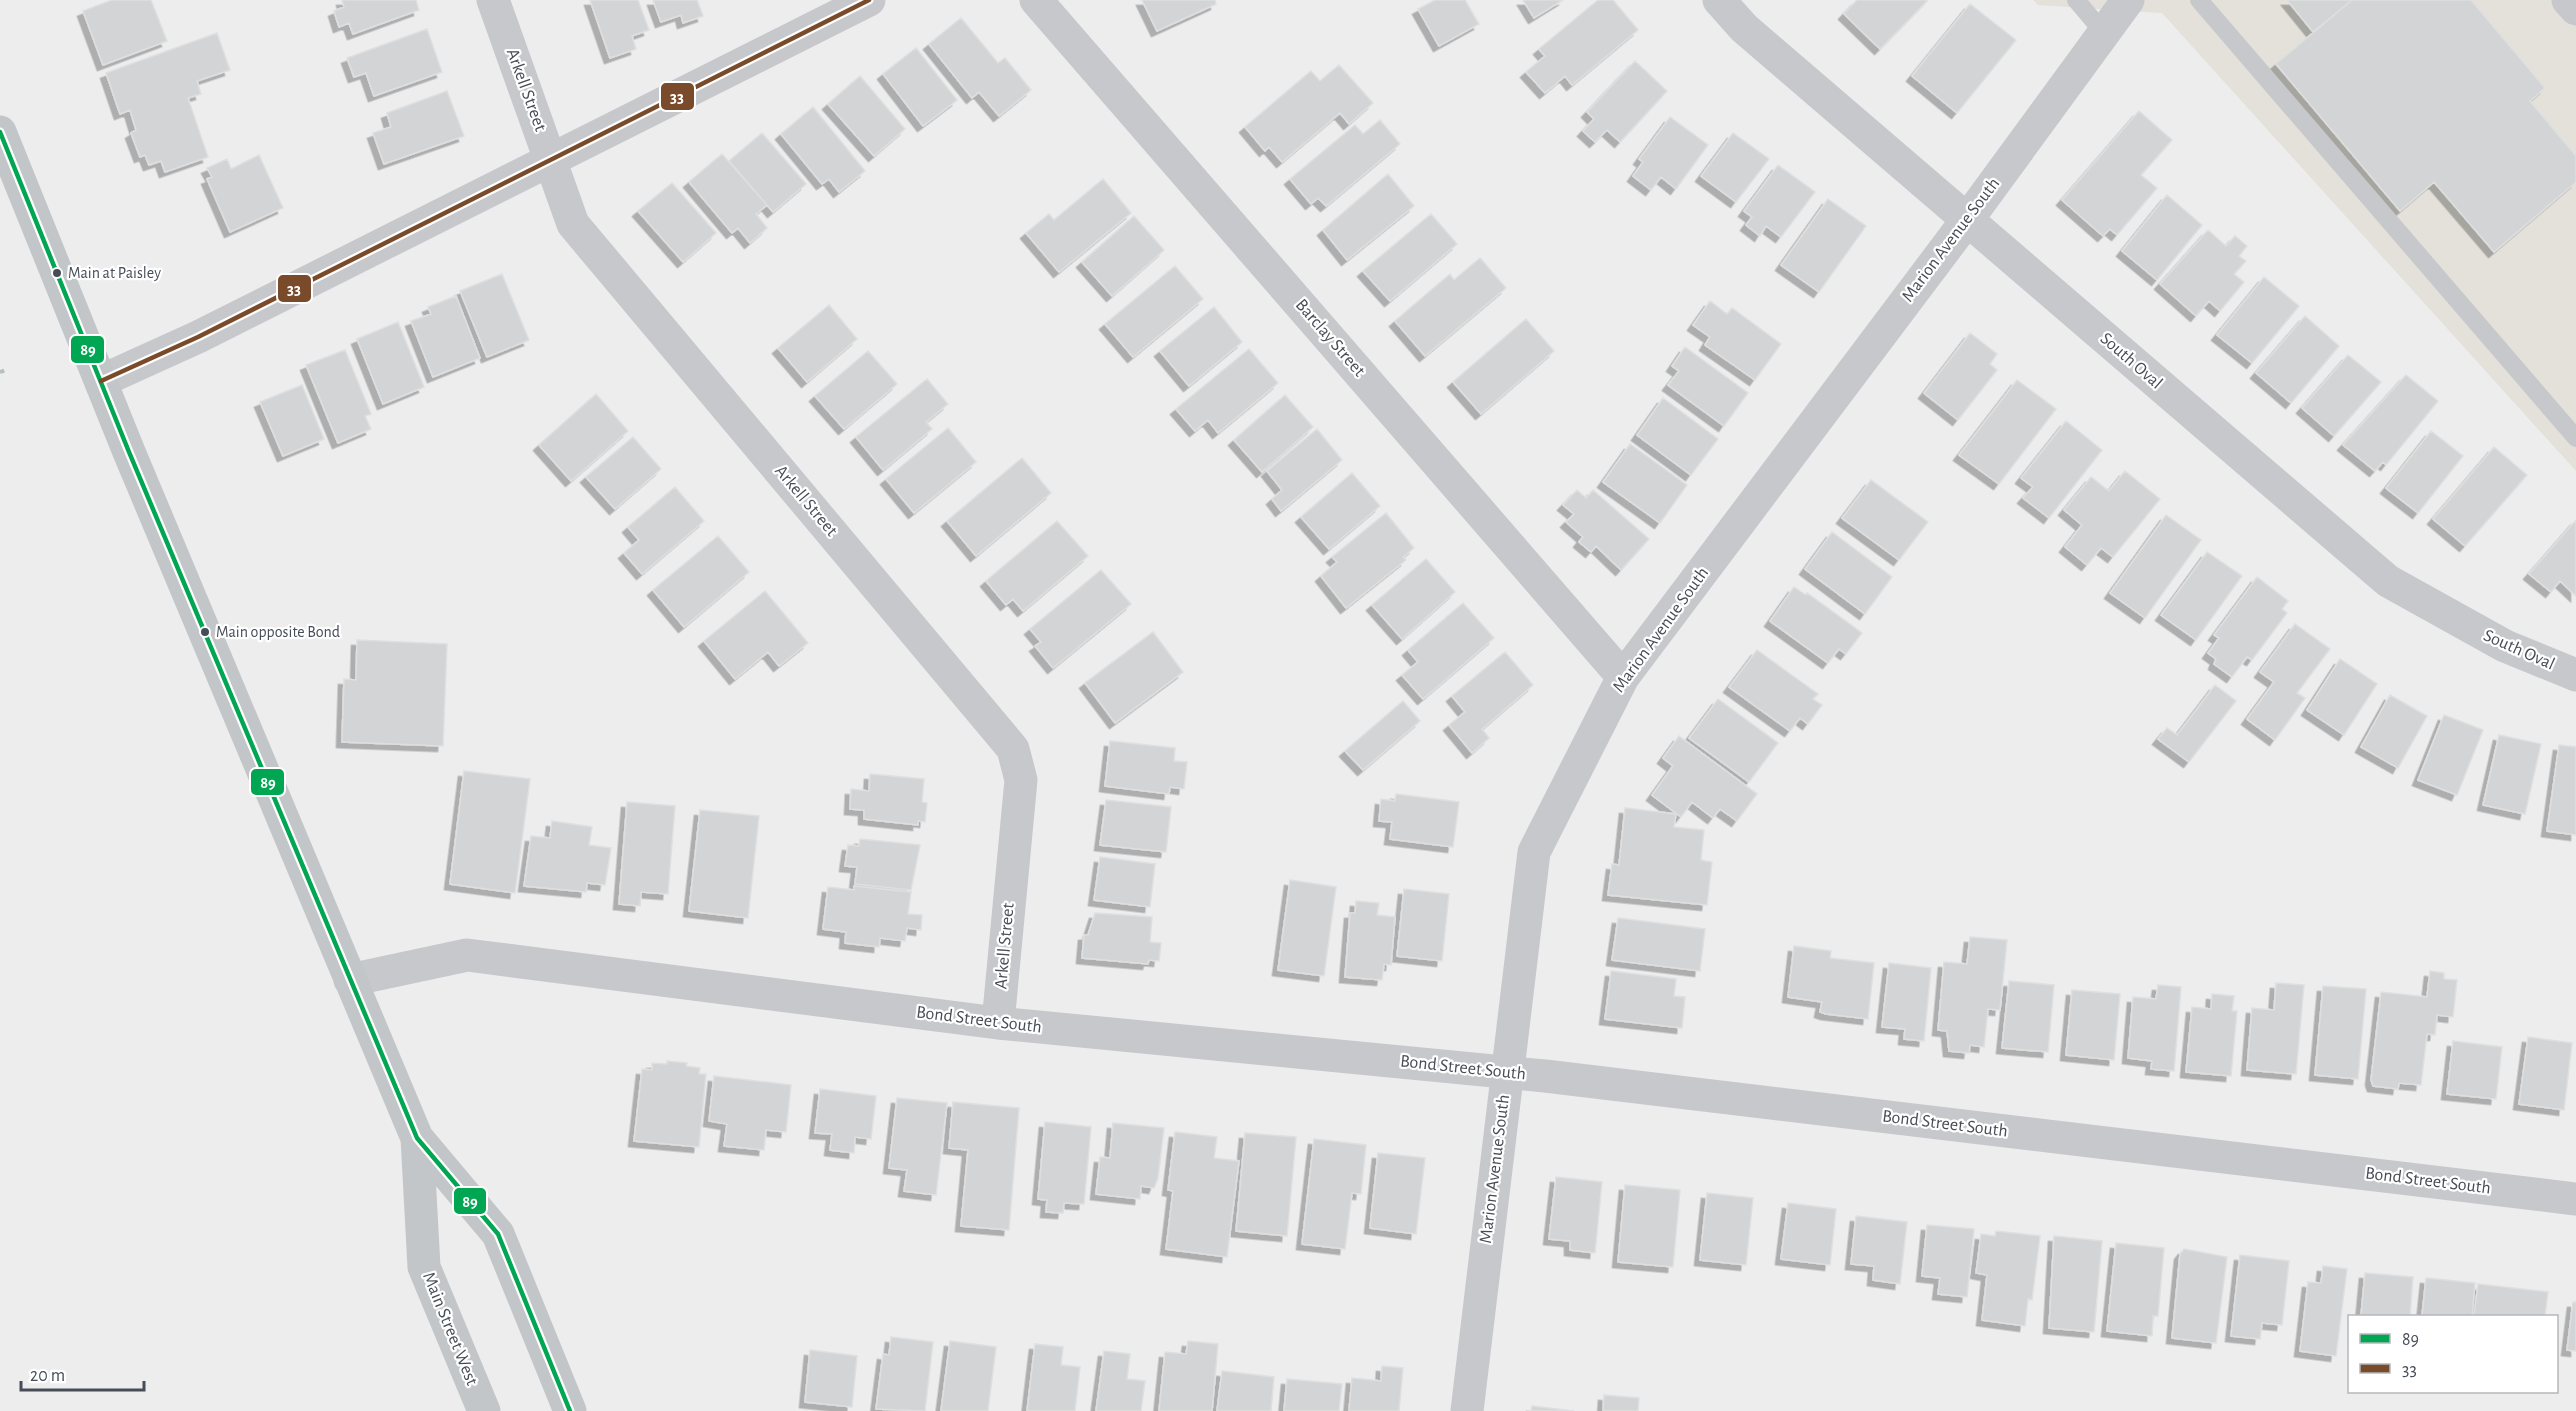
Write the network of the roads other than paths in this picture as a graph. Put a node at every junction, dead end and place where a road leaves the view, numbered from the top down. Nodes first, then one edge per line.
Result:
1 (493, 0) edge
2 (869, 0) edge
3 (1036, 0) edge
4 (1719, 0) edge
5 (2076, 0) edge
6 (2128, 0) edge
7 (2199, 0) edge
8 (2568, 0) edge
9 (2576, 9) edge
10 (2104, 33) junction
11 (0, 132) edge
12 (551, 161) junction
13 (1967, 220) junction
14 (101, 381) junction
15 (2576, 438) edge
16 (2576, 675) edge
17 (1623, 677) junction
18 (350, 980) junction
19 (998, 1023) junction
20 (1506, 1072) junction
21 (417, 1138) junction
22 (2576, 1199) edge
23 (484, 1411) edge
24 (570, 1411) edge
25 (1467, 1411) edge

1 - 12 street, Arkell Street
2 - 12 street
3 - 17 street, Barclay Street
4 - 13 street, South Oval
5 - 10 lane
6 - 10 street, Marion Avenue South
7 - 15 lane
8 - 9 street
10 - 13 street, Marion Avenue South
11 - 14 main road, Main Street West
12 - 14 street
12 - 19 street, Arkell Street
13 - 16 street, South Oval
13 - 17 street, Marion Avenue South
14 - 18 main road, Main Street West
17 - 20 street, Marion Avenue South
18 - 19 street, Bond Street South
18 - 21 main road, Main Street West
19 - 20 street, Bond Street South
20 - 22 street, Bond Street South
20 - 25 street, Marion Avenue South
21 - 23 main road, Main Street West
21 - 24 main road, Main Street West

